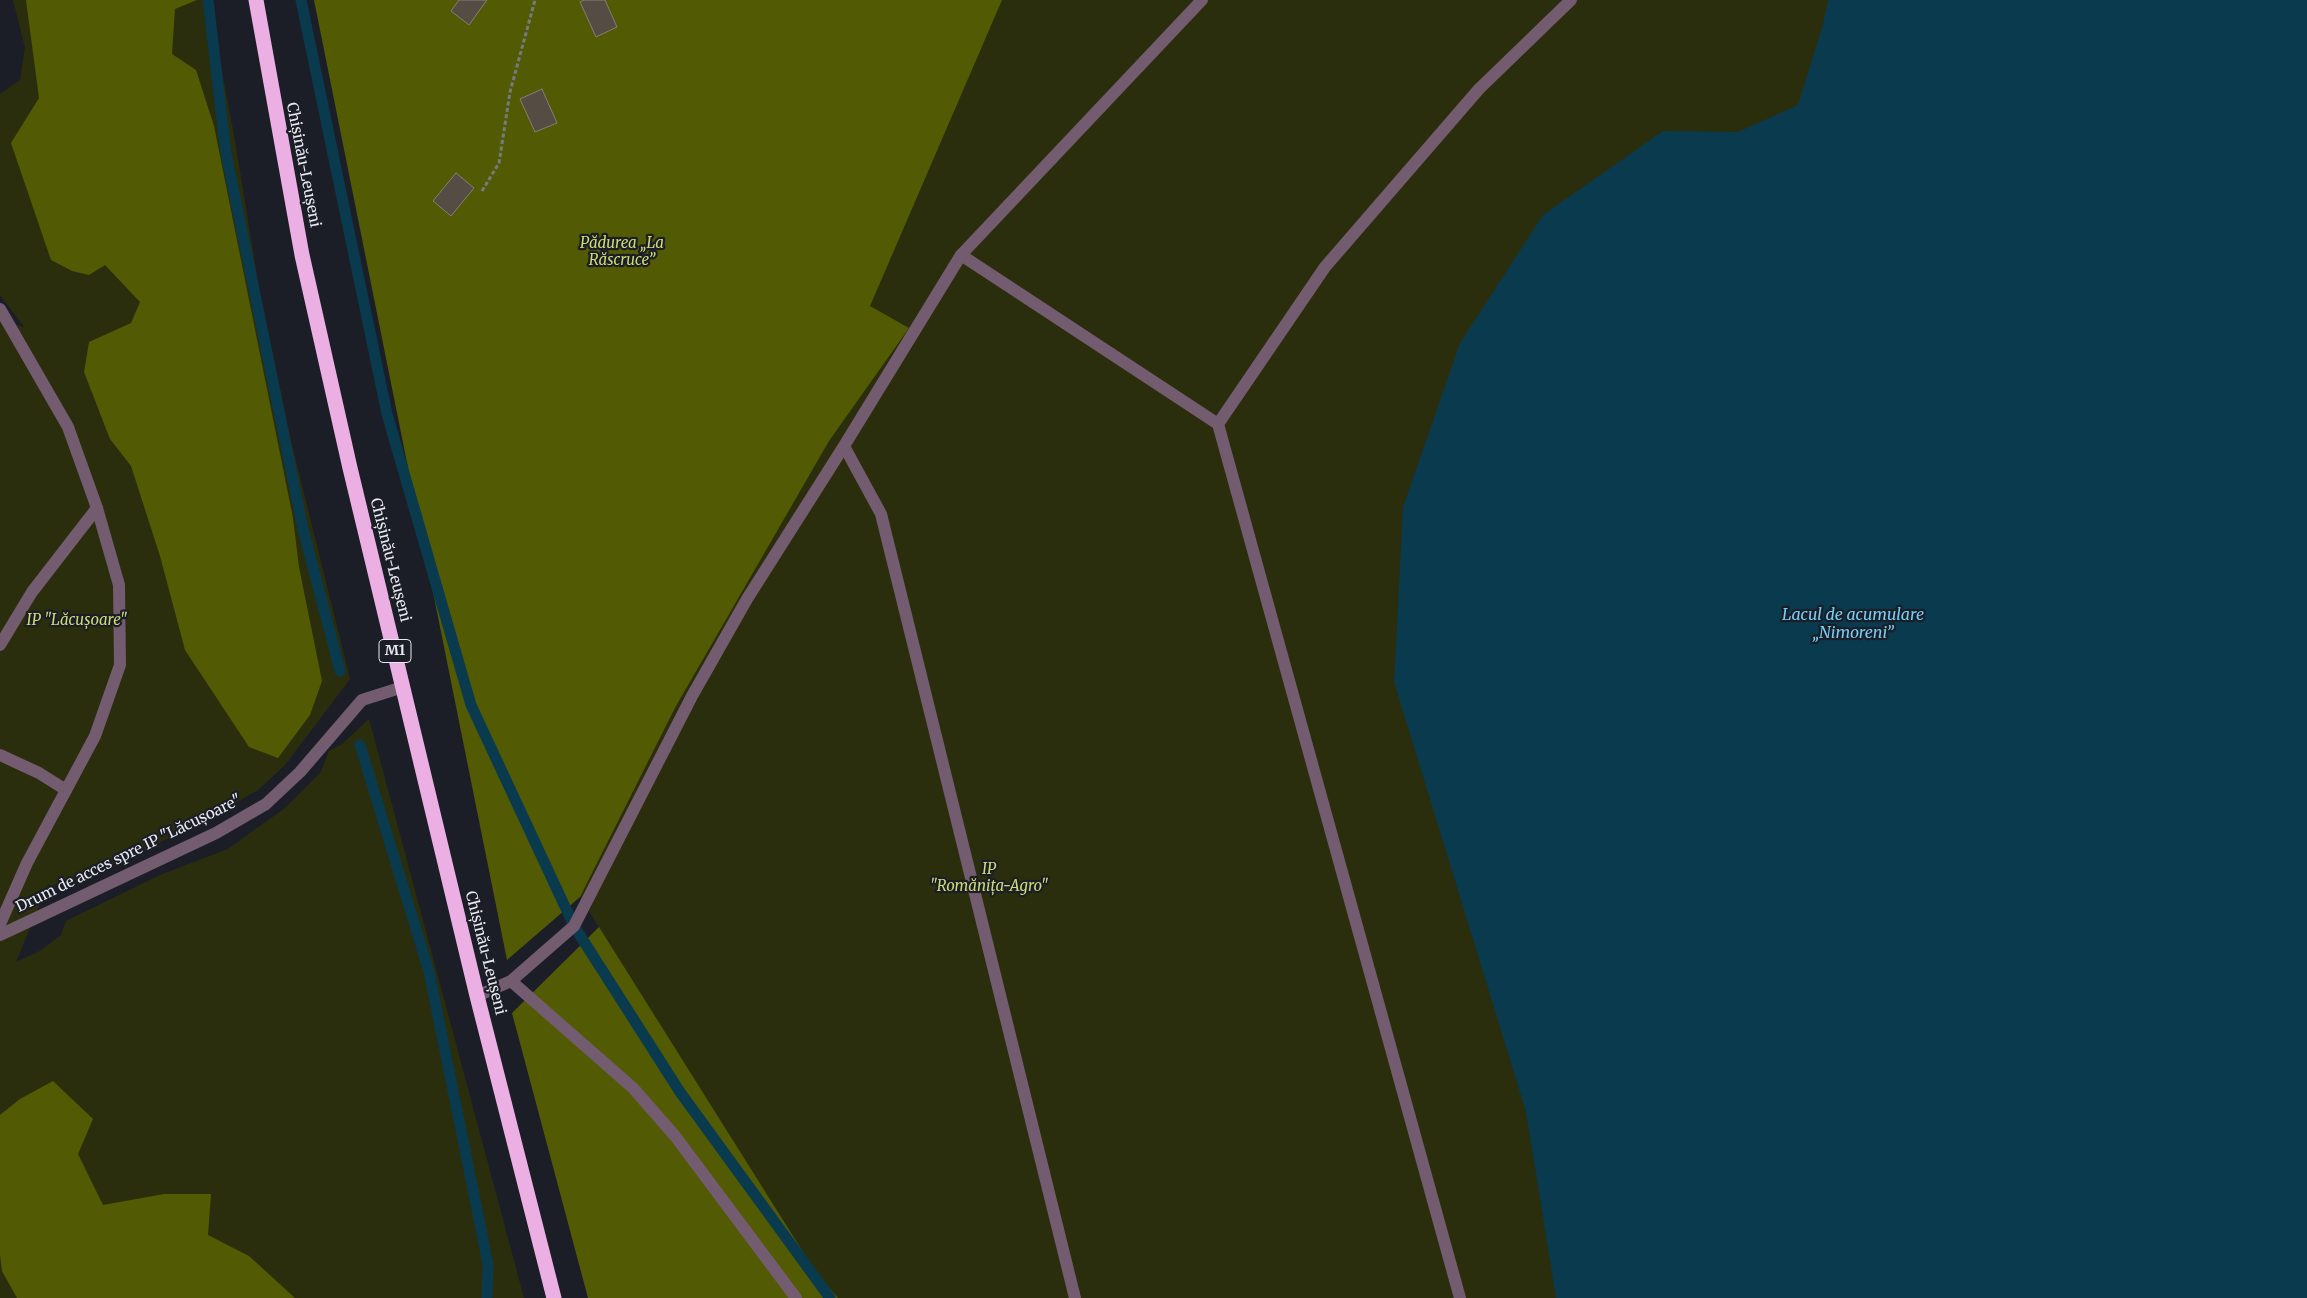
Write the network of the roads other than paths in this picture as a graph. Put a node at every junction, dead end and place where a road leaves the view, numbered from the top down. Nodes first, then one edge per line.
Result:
1 (256, 0) edge
2 (1202, 0) edge
3 (1571, 0) edge
4 (961, 256) junction
5 (0, 309) edge
6 (1218, 424) junction
7 (844, 446) junction
8 (97, 508) junction
9 (0, 645) edge
10 (403, 687) junction
11 (0, 755) edge
12 (66, 790) junction
13 (0, 924) edge
14 (0, 935) edge
15 (511, 981) junction
16 (478, 996) junction
17 (554, 1298) edge
18 (796, 1298) edge
19 (1075, 1298) edge
20 (1460, 1298) edge

1 - 10 highway, Chișinău-Leușeni / M1
2 - 4 street
3 - 6 street
4 - 6 street
4 - 7 street
5 - 8 street
6 - 20 street
7 - 15 street
7 - 19 street
8 - 9 street
8 - 12 street
10 - 14 street, Drum de acces spre IP "Lăcușoare"
10 - 16 highway, Chișinău-Leușeni / M1
11 - 12 street
12 - 13 street
15 - 16 street
15 - 18 street
16 - 17 highway, Chișinău-Leușeni / M1

